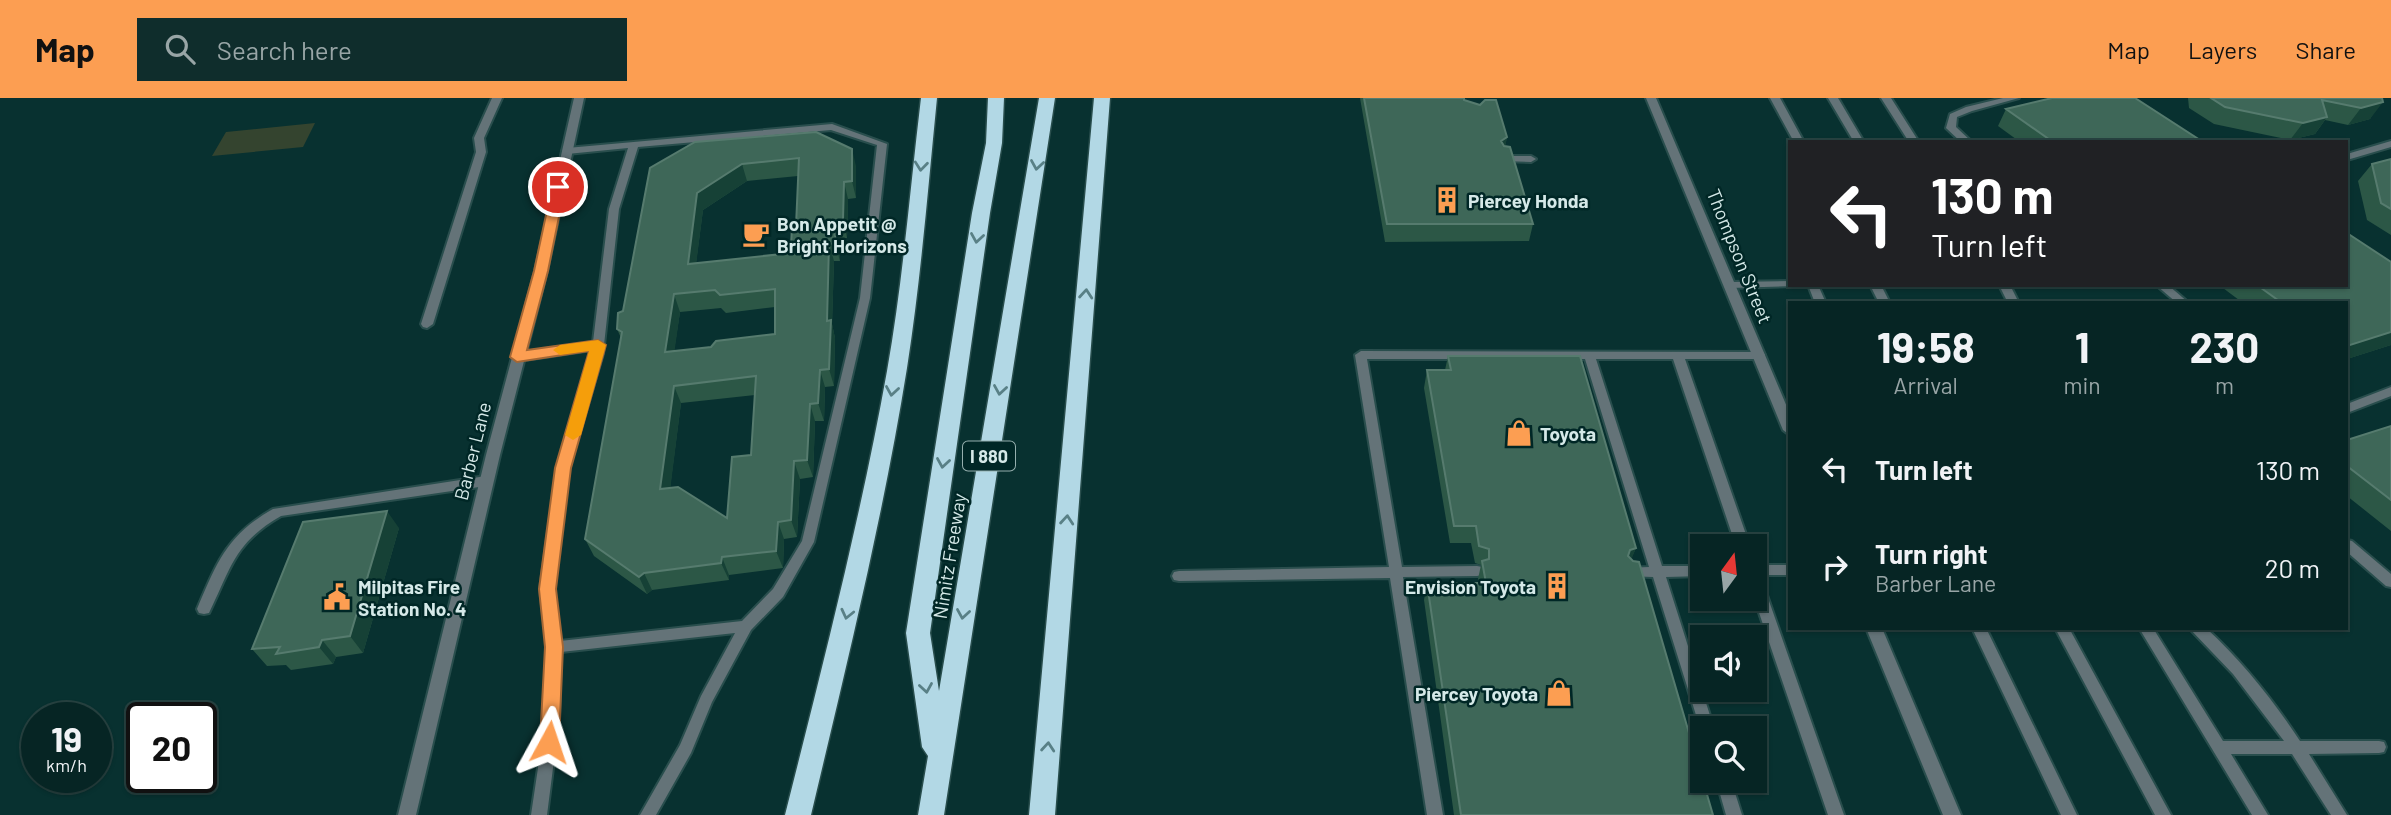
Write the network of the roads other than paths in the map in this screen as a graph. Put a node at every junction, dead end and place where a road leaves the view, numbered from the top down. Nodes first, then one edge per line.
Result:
1 (497, 98) edge
2 (579, 98) edge
3 (929, 98) edge
4 (996, 98) edge
5 (1047, 98) edge
6 (1102, 98) edge
7 (1651, 98) edge
8 (1775, 98) edge
9 (1833, 98) edge
10 (1886, 98) edge
11 (2014, 98) edge
12 (1798, 140) edge
13 (1858, 140) edge
14 (1913, 140) edge
15 (1965, 140) edge
16 (2391, 144) edge
17 (634, 145) junction
18 (567, 151) junction
19 (2348, 157) edge
20 (1505, 159) edge
21 (1531, 159) dead end
22 (1730, 285) junction
23 (1788, 285) edge
24 (2164, 287) edge
25 (2181, 301) edge
26 (427, 324) dead end
27 (598, 345) junction
28 (1589, 355) junction
29 (1759, 355) junction
30 (1678, 356) junction
31 (517, 357) junction
32 (2391, 391) edge
33 (2348, 409) edge
34 (1788, 425) edge
35 (486, 481) junction
36 (1739, 534) edge
37 (2348, 546) edge
38 (1768, 570) edge
39 (1788, 570) edge
40 (1396, 571) junction
41 (1690, 571) edge
42 (1476, 572) dead end
43 (1631, 572) edge
44 (1660, 572) junction
45 (1179, 576) dead end
46 (2391, 582) edge
47 (204, 608) dead end
48 (1765, 611) edge
49 (746, 626) junction
50 (1875, 630) edge
51 (1980, 630) edge
52 (2063, 630) edge
53 (2147, 630) edge
54 (2198, 630) edge
55 (554, 647) junction
56 (1703, 716) edge
57 (2379, 747) dead end
58 (2219, 748) junction
59 (2297, 749) junction
60 (938, 766) junction
61 (1727, 793) edge
62 (407, 815) edge
63 (539, 815) edge
64 (648, 815) edge
65 (798, 815) edge
66 (931, 815) edge
67 (1042, 815) edge
68 (1435, 815) edge
69 (1734, 815) edge
70 (1836, 815) edge
71 (1952, 815) edge
72 (2069, 815) edge
73 (2163, 815) edge
74 (2260, 815) edge
75 (2339, 815) edge

1 - 26 lane
2 - 18 street, Barber Lane
3 -> 65 highway
4 -> 60 highway
5 -> 60 highway, Nimitz Freeway / I 880
67 -> 6 highway
7 - 22 street, Thompson Street
8 - 12 lane
9 - 13 lane
10 - 14 lane
11 - 15 lane
16 - 19 lane
17 - 18 lane
17 - 27 lane
17 - 49 lane
18 - 31 street, Barber Lane
20 - 21 lane
22 - 23 lane
22 - 29 street, Thompson Street
24 - 25 lane
27 - 31 lane
27 - 55 lane
28 - 30 lane
28 - 40 lane
28 - 44 lane
29 - 30 lane
29 - 34 street, Thompson Street
30 - 36 lane
31 - 35 street, Barber Lane
32 - 33 lane
35 - 47 lane
35 - 62 street, Barber Lane
37 - 46 lane
38 - 39 lane
40 - 42 lane
40 - 45 lane
40 - 68 lane
41 - 44 lane
43 - 44 lane
44 - 56 lane
48 - 70 lane
49 - 55 lane
49 - 64 lane
50 - 71 street
51 - 72 lane
52 - 73 lane
53 - 58 lane
54 - 59 lane
55 - 63 lane
57 - 59 lane
58 - 59 lane
58 - 74 lane
59 - 75 lane
60 - 66 highway, Nimitz Freeway / I 880
61 - 69 lane

